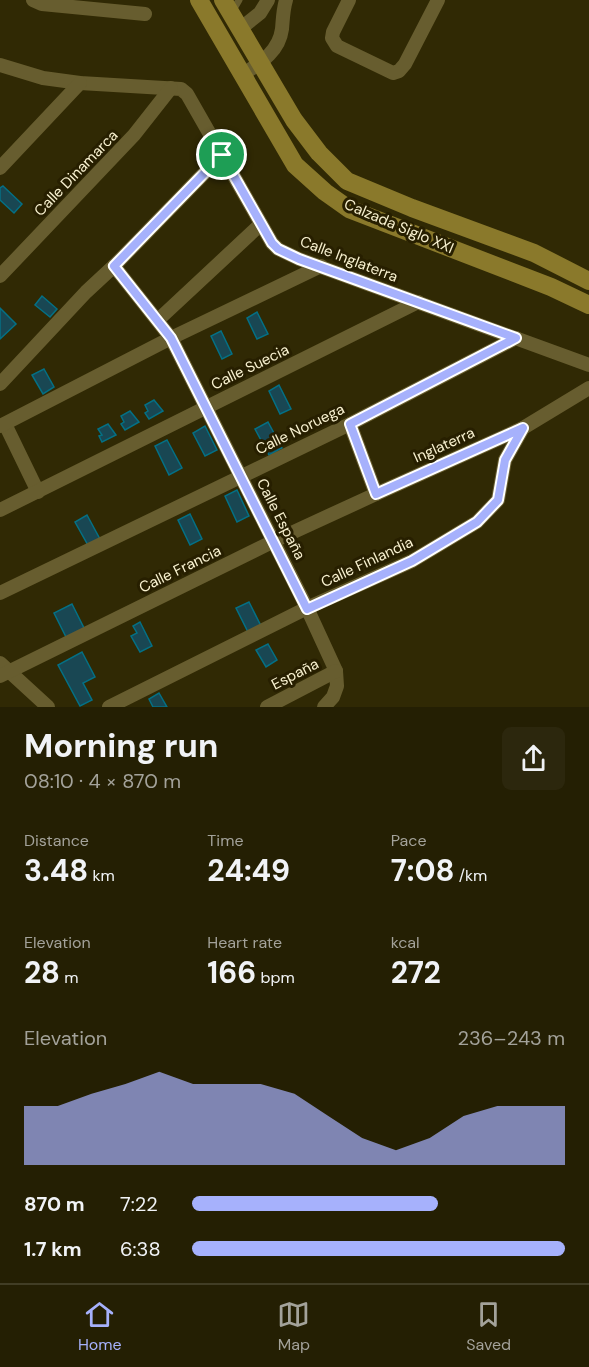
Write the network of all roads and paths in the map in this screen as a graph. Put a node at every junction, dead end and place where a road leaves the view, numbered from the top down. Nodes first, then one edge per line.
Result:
1 (33, 0) edge
2 (199, 0) edge
3 (349, 0) edge
4 (438, 0) edge
5 (267, 2) edge
6 (284, 6) edge
7 (233, 11) edge
8 (145, 14) dead end
9 (261, 62) junction
10 (0, 65) edge
11 (242, 75) junction
12 (80, 83) junction
13 (171, 88) junction
14 (222, 155) junction
15 (0, 168) edge
16 (261, 224) junction
17 (114, 266) junction
18 (321, 266) junction
19 (0, 276) edge
20 (589, 281) edge
21 (418, 302) junction
22 (589, 305) edge
23 (158, 320) junction
24 (171, 338) junction
25 (516, 338) junction
26 (589, 365) edge
27 (0, 384) edge
28 (589, 388) edge
29 (207, 407) junction
30 (350, 424) junction
31 (2, 425) edge
32 (523, 428) junction
33 (241, 476) junction
34 (38, 492) junction
35 (376, 494) junction
36 (0, 510) edge
37 (274, 541) junction
38 (0, 593) edge
39 (307, 609) junction
40 (3, 670) edge
41 (336, 671) junction
42 (48, 707) edge
43 (109, 707) edge
44 (267, 707) edge
45 (324, 707) edge

1 - 8 street
2 - 11 main road, Calzada Siglo XXI
3 - 4 street
5 - 6 street
5 - 7 street
6 - 9 street
7 - 9 main road
9 - 11 street
9 - 20 main road
10 - 12 street
11 - 22 main road, Calzada Siglo XXI
12 - 13 street
12 - 15 street
13 - 14 street, Calle Inglaterra
13 - 19 street, Calle Dinamarca
14 - 16 street, Calle Inglaterra
14 - 17 street
16 - 18 street, Calle Inglaterra
16 - 23 street
17 - 23 street, Calle España
17 - 27 street
18 - 21 street, Calle Inglaterra
18 - 24 street
21 - 25 street, Calle Inglaterra
21 - 29 street, Calle Suecia
23 - 24 street, Calle España
24 - 29 street, Calle España
24 - 31 street
25 - 26 street, Calle Inglaterra
25 - 30 street, Calle Noruega
28 - 32 street, Inglaterra
29 - 33 street, Calle España
29 - 34 street, Calle Suecia
30 - 33 street, Calle Noruega
30 - 35 street
31 - 34 street
32 - 35 street, Inglaterra
32 - 39 street, Calle Finlandia
33 - 37 street, Calle España
33 - 38 street, Calle Noruega
34 - 36 street, Calle Suecia
35 - 37 street, Calle Francia
37 - 39 street, Calle España
37 - 40 street, Calle Francia
39 - 41 street, Calle España
39 - 43 street, Calle Finlandia
40 - 42 street
41 - 44 street, España
41 - 45 street, España

